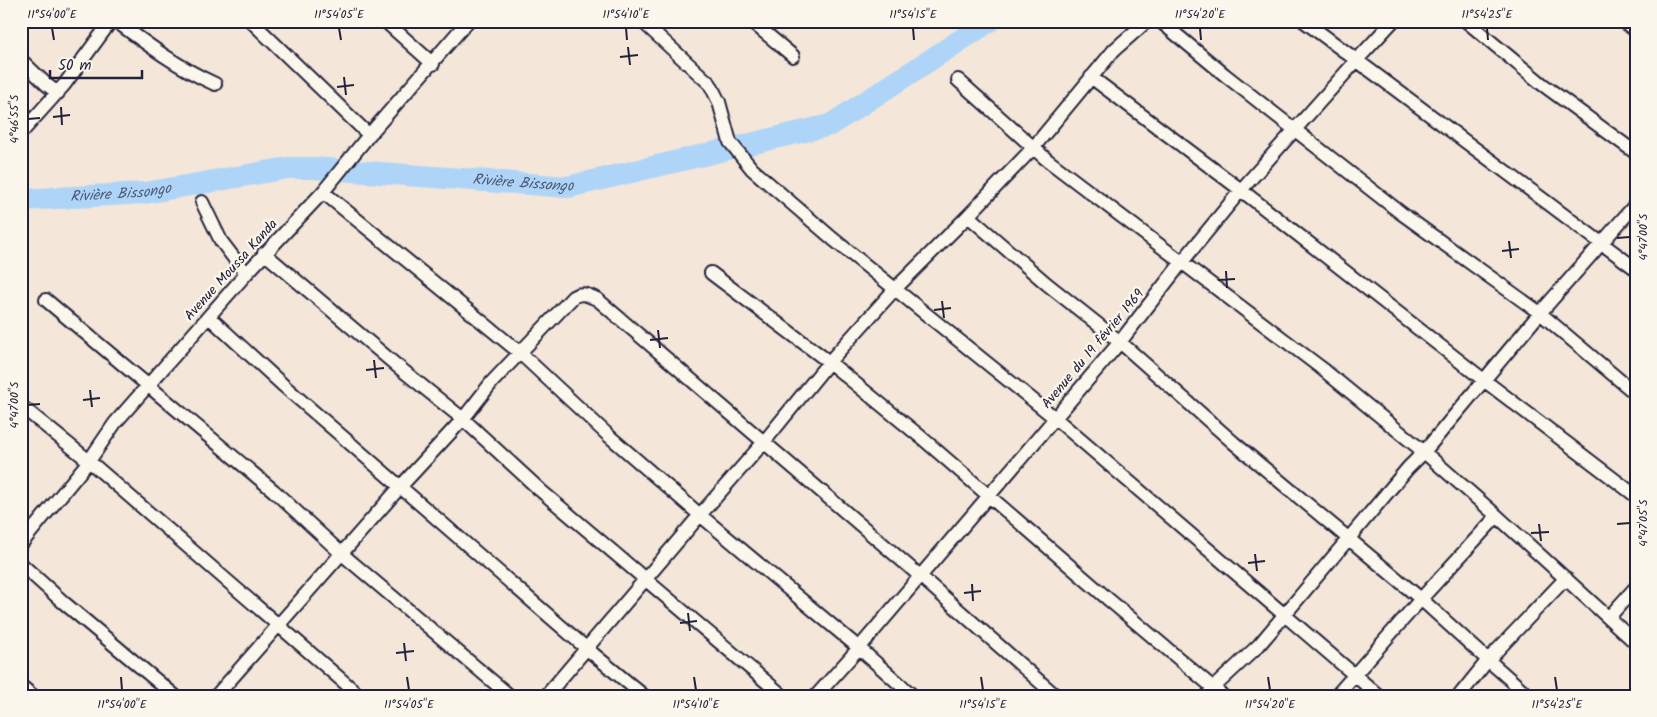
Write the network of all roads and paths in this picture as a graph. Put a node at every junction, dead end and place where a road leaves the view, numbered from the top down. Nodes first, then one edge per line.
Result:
1 (111, 21) edge
2 (116, 21) edge
3 (251, 21) edge
4 (386, 21) edge
5 (468, 21) edge
6 (642, 21) edge
7 (751, 21) edge
8 (1147, 21) edge
9 (1160, 21) edge
10 (1304, 21) edge
11 (1393, 21) edge
12 (1466, 21) edge
13 (1623, 21) edge
14 (1636, 31) edge
15 (793, 56) dead end
16 (21, 60) edge
17 (1356, 61) junction
18 (433, 64) junction
19 (1091, 77) junction
20 (958, 80) dead end
21 (215, 84) dead end
22 (58, 93) junction
23 (1295, 129) junction
24 (21, 133) edge
25 (369, 135) junction
26 (1033, 148) junction
27 (1636, 153) edge
28 (1241, 190) junction
29 (323, 192) junction
30 (202, 202) dead end
31 (1636, 204) edge
32 (968, 216) junction
33 (1600, 244) junction
34 (264, 254) junction
35 (1182, 262) junction
36 (1636, 269) edge
37 (712, 273) dead end
38 (246, 274) junction
39 (895, 289) junction
40 (46, 300) dead end
41 (1540, 313) junction
42 (209, 316) junction
43 (1120, 342) junction
44 (519, 352) junction
45 (829, 362) junction
46 (1485, 380) junction
47 (148, 386) junction
48 (1636, 394) edge
49 (21, 406) edge
50 (1055, 418) junction
51 (463, 419) junction
52 (764, 442) junction
53 (1424, 452) junction
54 (89, 461) junction
55 (401, 486) junction
56 (989, 496) junction
57 (1636, 496) edge
58 (700, 515) junction
59 (1497, 516) junction
60 (1348, 538) junction
61 (21, 544) edge
62 (342, 554) junction
63 (21, 564) edge
64 (920, 576) junction
65 (1566, 578) junction
66 (646, 580) junction
67 (1636, 586) edge
68 (1421, 598) junction
69 (1284, 614) junction
70 (1609, 617) junction
71 (279, 625) junction
72 (1636, 642) edge
73 (586, 648) junction
74 (859, 648) junction
75 (1488, 660) junction
76 (1355, 675) junction
77 (21, 686) edge
78 (1214, 693) edge
79 (32, 696) edge
80 (175, 696) edge
81 (216, 696) edge
82 (360, 696) edge
83 (510, 696) edge
84 (546, 696) edge
85 (644, 696) edge
86 (783, 696) edge
87 (816, 696) edge
88 (913, 696) edge
89 (1056, 696) edge
90 (1336, 696) edge
91 (1379, 696) edge
92 (1459, 696) edge
93 (1529, 696) edge

1 - 22 street
2 - 21 street
3 - 25 street
4 - 18 street
5 - 18 street, Avenue Moussa Kanda
6 - 39 street
7 - 15 street
8 - 19 street
9 - 23 street
10 - 17 street
11 - 17 street, Avenue du 19 février 1969
12 - 27 street
13 - 14 street
16 - 22 street
17 - 23 street, Avenue du 19 février 1969
17 - 33 street
18 - 25 street, Avenue Moussa Kanda
19 - 26 street
19 - 28 street
20 - 26 street
22 - 24 street
23 - 28 street, Avenue du 19 février 1969
23 - 41 street
25 - 29 street, Avenue Moussa Kanda
26 - 32 street
26 - 35 street
28 - 35 street, Avenue du 19 février 1969
28 - 46 street
29 - 34 street, Avenue Moussa Kanda
29 - 44 street
30 - 38 street
31 - 33 street
32 - 39 street
32 - 43 street
33 - 36 street
33 - 41 street
34 - 38 street, Avenue Moussa Kanda
34 - 51 street
35 - 43 street, Avenue du 19 février 1969
35 - 53 street
37 - 45 street
38 - 42 street, Avenue Moussa Kanda
39 - 45 street
39 - 50 street
40 - 47 street
41 - 46 street
41 - 48 street
42 - 47 street, Avenue Moussa Kanda
42 - 55 street
43 - 50 street, Avenue du 19 février 1969
43 - 60 street
44 - 51 street
44 - 52 street
44 - 58 street
45 - 52 street
45 - 56 street
46 - 53 street
46 - 57 street
47 - 54 street, Avenue Moussa Kanda
47 - 62 street
49 - 54 street
50 - 56 street, Avenue du 19 février 1969
50 - 69 street
51 - 55 street
51 - 66 street
52 - 58 street
52 - 64 street
53 - 59 street
53 - 60 street
54 - 61 street, Avenue Moussa Kanda
54 - 71 street
55 - 62 street
55 - 73 street
56 - 64 street, Avenue du 19 février 1969
56 - 78 street
58 - 66 street
58 - 74 street
59 - 65 street
59 - 68 street
60 - 68 street
60 - 69 street
62 - 71 street
62 - 83 street
63 - 80 street
64 - 74 street, Avenue du 19 février 1969
64 - 89 street
65 - 70 street
65 - 75 street
66 - 73 street
66 - 86 street
67 - 70 street
68 - 75 street
68 - 76 street
69 - 76 street
69 - 78 street
70 - 72 street
71 - 81 street
71 - 82 street
73 - 84 street
73 - 85 street
74 - 87 street, Avenue du 19 février 1969
74 - 88 street
75 - 92 street
75 - 93 street
76 - 90 street
76 - 91 street
77 - 79 street

